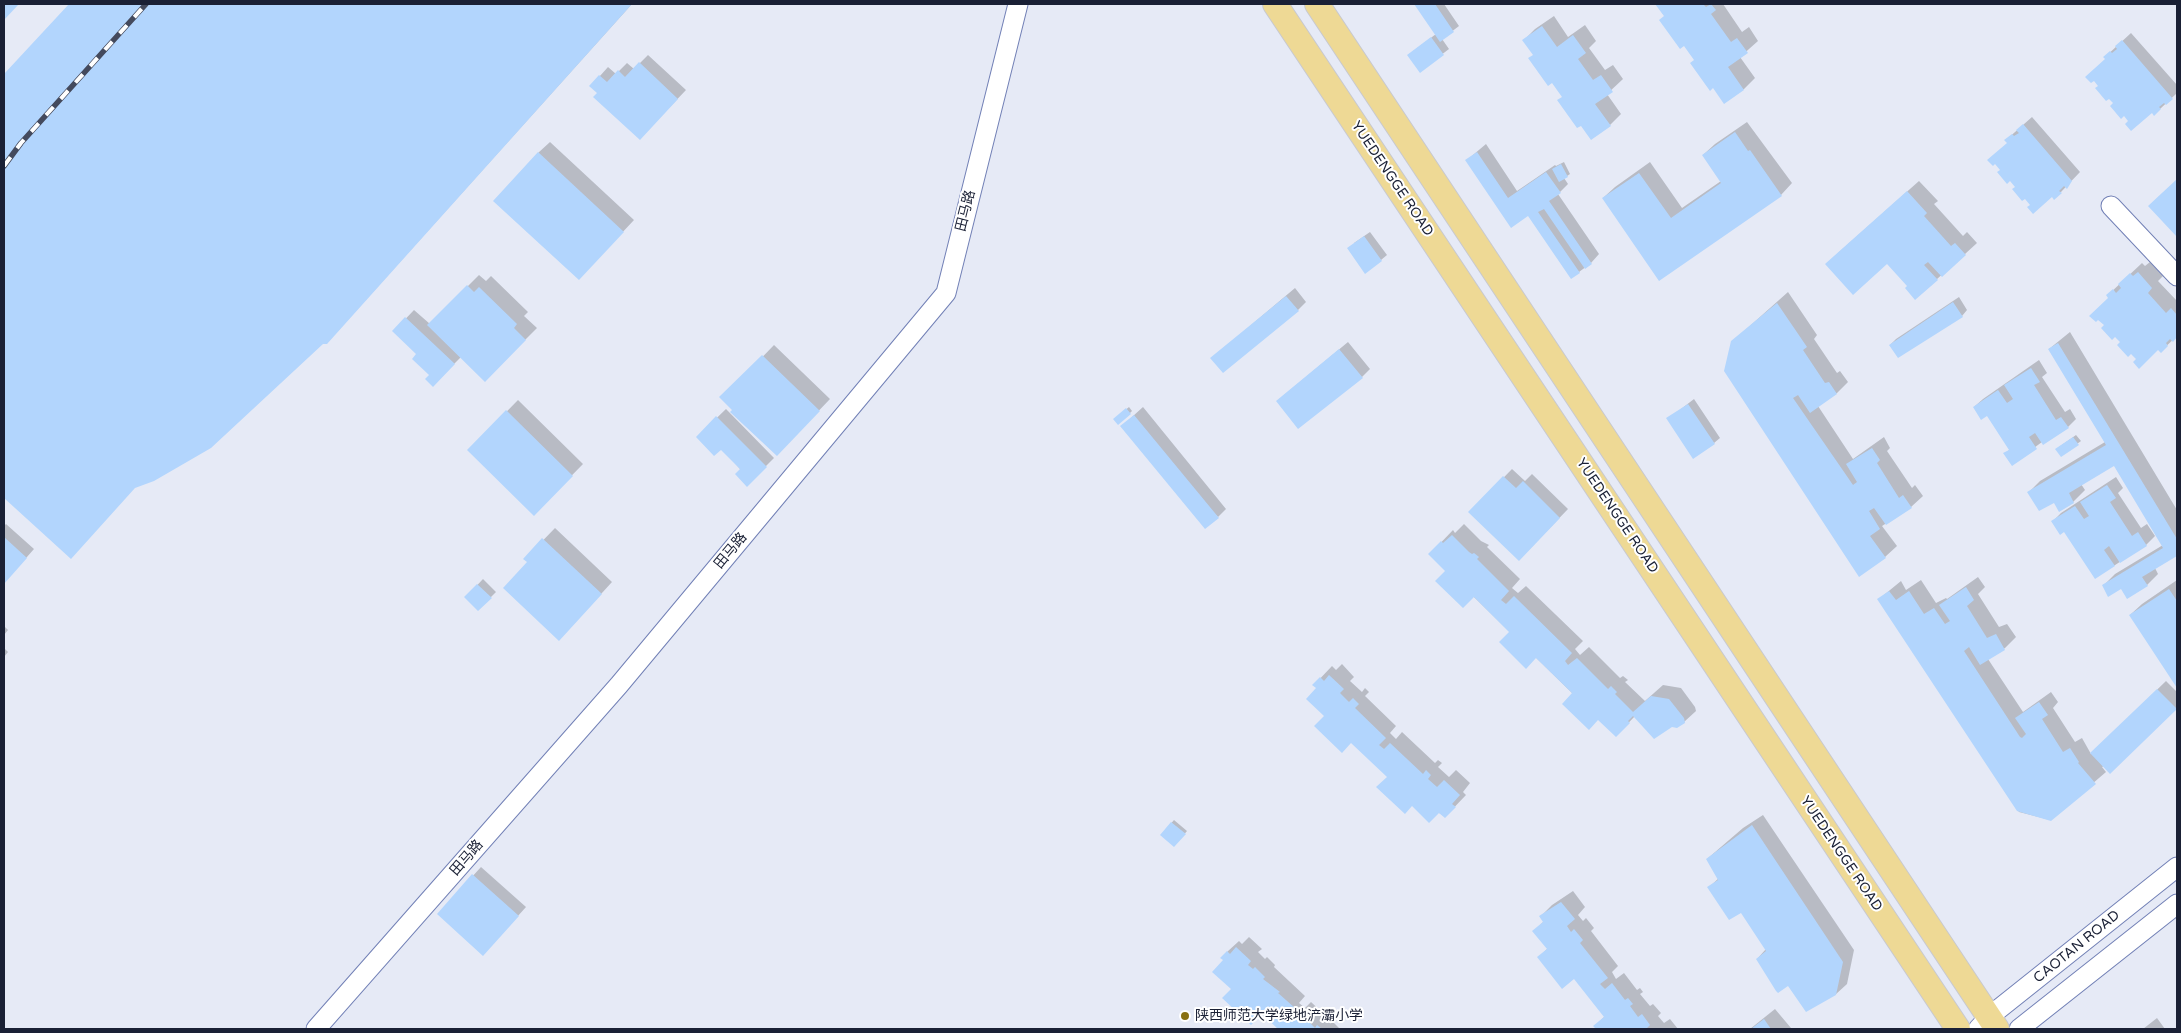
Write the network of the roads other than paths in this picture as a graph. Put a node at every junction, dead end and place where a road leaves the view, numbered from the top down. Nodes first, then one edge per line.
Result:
1 (1018, 4) edge
2 (1275, 4) edge
3 (1318, 4) edge
4 (2111, 206) dead end
5 (2177, 276) edge
6 (2177, 867) edge
7 (2177, 904) edge
8 (1988, 1025) edge
9 (316, 1029) edge
10 (1958, 1029) edge
11 (2019, 1029) edge

1 - 9 street, 田马路
2 - 10 main road, YUEDENGGE ROAD
3 - 8 main road
4 - 5 street
6 - 8 street, CAOTAN ROAD
7 - 11 street, CAOTAN ROAD

